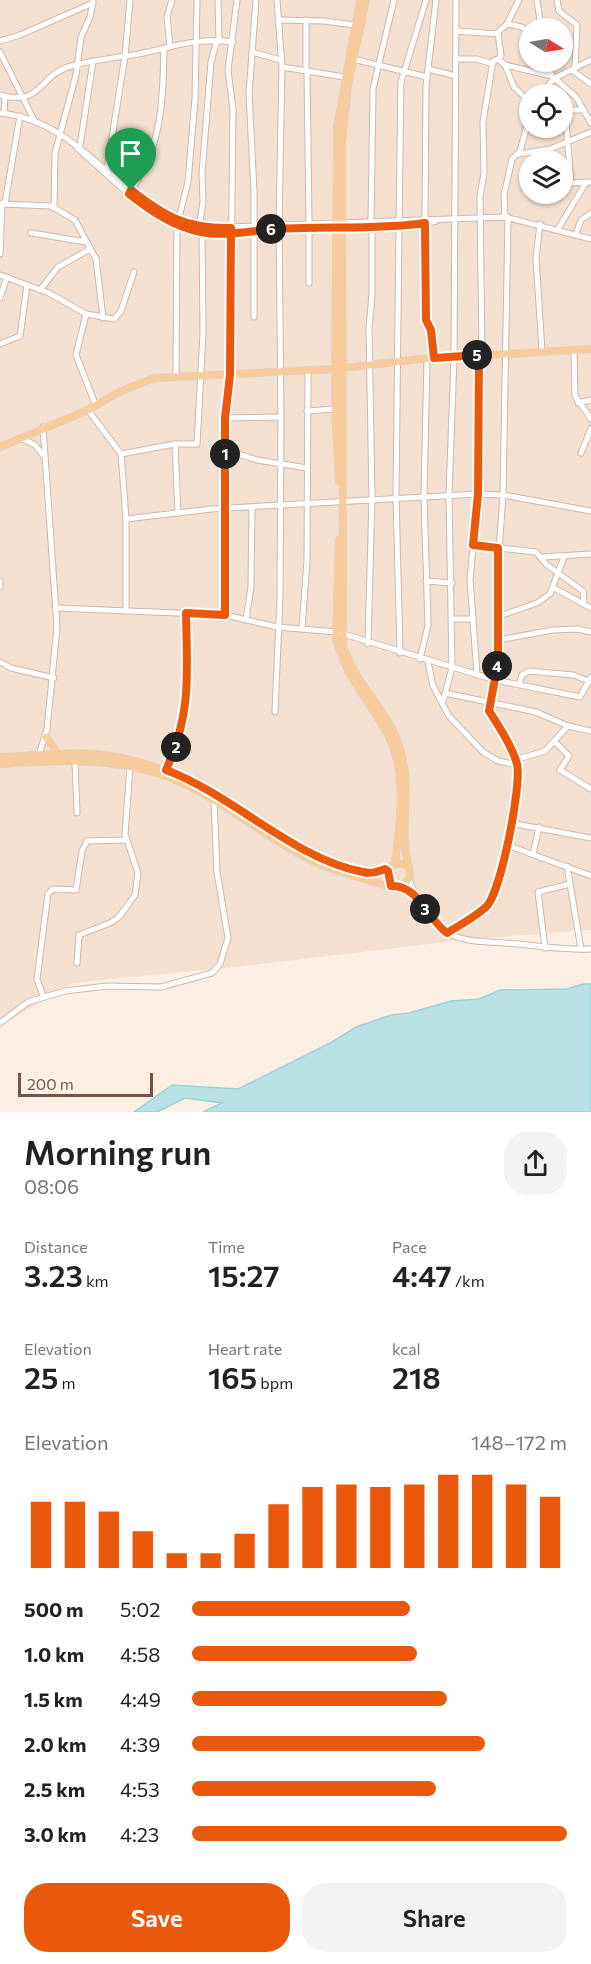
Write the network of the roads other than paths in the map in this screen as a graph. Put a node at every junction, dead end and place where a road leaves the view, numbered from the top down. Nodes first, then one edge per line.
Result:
1 (130, 0) edge
2 (172, 0) edge
3 (196, 0) edge
4 (218, 0) edge
5 (237, 0) edge
6 (256, 0) edge
7 (277, 0) edge
8 (360, 0) edge
9 (366, 0) edge
10 (394, 0) edge
11 (426, 0) edge
12 (436, 0) edge
13 (456, 0) edge
14 (519, 0) edge
15 (537, 0) edge
16 (557, 0) edge
17 (93, 1) edge
18 (540, 18) edge
19 (278, 20) junction
20 (306, 20) junction
21 (507, 24) junction
22 (355, 25) junction
23 (519, 29) edge
24 (456, 31) junction
25 (498, 34) junction
26 (197, 40) junction
27 (218, 40) junction
28 (0, 41) edge
29 (232, 42) junction
30 (167, 47) junction
31 (0, 52) edge
32 (252, 52) junction
33 (125, 56) junction
34 (354, 59) junction
35 (456, 59) junction
36 (281, 60) junction
37 (591, 60) edge
38 (93, 61) junction
39 (495, 61) junction
40 (378, 63) junction
41 (76, 65) junction
42 (505, 65) junction
43 (282, 67) junction
44 (428, 69) junction
45 (574, 69) junction
46 (307, 70) junction
47 (403, 71) junction
48 (551, 72) edge
49 (456, 76) junction
50 (344, 77) junction
51 (427, 77) junction
52 (554, 77) junction
53 (548, 84) edge
54 (591, 84) edge
55 (519, 92) edge
56 (3, 95) edge
57 (24, 97) junction
58 (573, 110) edge
59 (581, 110) junction
60 (1, 114) edge
61 (20, 117) junction
62 (34, 122) junction
63 (591, 123) edge
64 (60, 134) junction
65 (590, 134) edge
66 (566, 138) edge
67 (566, 144) junction
68 (80, 146) junction
69 (544, 150) edge
70 (519, 154) edge
71 (106, 169) junction
72 (588, 183) edge
73 (130, 192) junction
74 (2, 203) edge
75 (54, 208) junction
76 (591, 213) edge
77 (506, 217) junction
78 (480, 218) junction
79 (453, 219) junction
80 (425, 221) junction
81 (178, 223) junction
82 (399, 224) junction
83 (540, 224) junction
84 (309, 225) junction
85 (279, 226) junction
86 (339, 226) junction
87 (372, 226) junction
88 (254, 228) junction
89 (558, 229) junction
90 (200, 230) junction
91 (231, 231) junction
92 (31, 233) dead end
93 (576, 234) junction
94 (591, 239) edge
95 (86, 242) junction
96 (90, 249) junction
97 (0, 254) edge
98 (134, 272) dead end
99 (0, 275) edge
100 (7, 277) junction
101 (309, 283) dead end
102 (27, 285) junction
103 (40, 290) junction
104 (0, 298) edge
105 (86, 314) junction
106 (254, 317) dead end
107 (103, 318) junction
108 (0, 344) edge
109 (591, 349) edge
110 (574, 350) junction
111 (542, 351) junction
112 (506, 353) junction
113 (480, 355) junction
114 (454, 357) junction
115 (430, 358) junction
116 (398, 361) junction
117 (370, 365) junction
118 (338, 369) junction
119 (308, 370) junction
120 (281, 371) junction
121 (230, 375) junction
122 (176, 376) junction
123 (201, 376) junction
124 (591, 400) edge
125 (578, 403) junction
126 (96, 406) junction
127 (335, 409) junction
128 (88, 410) junction
129 (307, 411) junction
130 (281, 417) junction
131 (225, 418) junction
132 (591, 419) edge
133 (43, 427) junction
134 (591, 429) edge
135 (21, 438) junction
136 (175, 444) junction
137 (0, 447) edge
138 (225, 450) junction
139 (581, 453) dead end
140 (121, 454) junction
141 (44, 457) junction
142 (280, 464) junction
143 (307, 468) junction
144 (478, 494) junction
145 (449, 495) junction
146 (503, 495) junction
147 (396, 496) junction
148 (424, 496) junction
149 (372, 498) junction
150 (342, 501) junction
151 (306, 503) junction
152 (280, 504) junction
153 (252, 507) junction
154 (225, 508) junction
155 (591, 511) edge
156 (178, 513) junction
157 (126, 519) junction
158 (473, 545) junction
159 (498, 548) junction
160 (591, 554) edge
161 (542, 557) junction
162 (564, 557) junction
163 (559, 574) junction
164 (0, 581) edge
165 (426, 581) junction
166 (452, 583) junction
167 (0, 587) edge
168 (554, 588) junction
169 (584, 604) junction
170 (56, 608) junction
171 (591, 608) edge
172 (126, 611) junction
173 (186, 613) junction
174 (225, 615) junction
175 (497, 617) junction
176 (452, 619) junction
177 (473, 619) junction
178 (246, 620) junction
179 (278, 627) junction
180 (302, 628) junction
181 (591, 632) edge
182 (341, 633) junction
183 (498, 640) junction
184 (368, 644) junction
185 (400, 653) junction
186 (420, 659) junction
187 (0, 662) edge
188 (428, 662) junction
189 (452, 668) junction
190 (477, 675) junction
191 (54, 678) junction
192 (590, 679) edge
193 (495, 680) junction
194 (519, 684) junction
195 (445, 693) junction
196 (443, 701) junction
197 (490, 703) junction
198 (275, 712) dead end
199 (568, 726) junction
200 (591, 731) edge
201 (46, 737) junction
202 (555, 742) junction
203 (58, 754) junction
204 (39, 755) junction
205 (0, 757) edge
206 (75, 761) junction
207 (516, 762) junction
208 (0, 764) edge
209 (130, 767) junction
210 (166, 770) junction
211 (591, 788) edge
212 (213, 801) junction
213 (77, 813) dead end
214 (510, 823) junction
215 (539, 827) junction
216 (591, 838) edge
217 (125, 840) junction
218 (507, 845) junction
219 (532, 854) junction
220 (395, 863) junction
221 (567, 866) junction
222 (409, 867) junction
223 (385, 869) junction
224 (591, 876) edge
225 (409, 880) junction
226 (570, 884) junction
227 (391, 886) junction
228 (401, 886) junction
229 (415, 895) junction
230 (447, 933) junction
231 (545, 948) junction
232 (581, 949) junction
233 (591, 949) edge
234 (77, 963) dead end
235 (43, 996) junction
236 (0, 1023) edge

1 - 33 street
2 - 30 street
3 - 26 street
4 - 27 street
5 - 29 street
6 - 32 street
7 - 19 street
8 - 22 main road
9 - 34 main road
10 - 40 street
11 - 47 street
12 - 44 street
13 - 24 street
14 - 21 street
15 - 18 street
16 - 45 street
17 - 28 street
17 - 41 street
19 - 20 street
19 - 36 street
20 - 22 street
20 - 46 street
21 - 23 street
21 - 25 street
22 - 50 main road
24 - 25 street
24 - 35 street
25 - 39 street
26 - 27 street
26 - 30 street
26 - 81 street
27 - 29 street
27 - 90 street
29 - 91 street
30 - 33 street
30 - 73 street
31 - 57 street
32 - 36 street
32 - 88 street
33 - 38 street
33 - 71 street
34 - 40 street
34 - 86 main road
35 - 39 street
35 - 49 street
36 - 43 street
37 - 45 street
38 - 41 street
38 - 68 street
39 - 42 street
39 - 78 street
40 - 47 street
40 - 87 street
41 - 57 street
41 - 64 street
42 - 52 street
42 - 55 street
43 - 46 street
43 - 85 street
44 - 49 street
44 - 51 street
45 - 52 street
45 - 54 street
46 - 50 street
46 - 84 street
47 - 51 street
47 - 82 street
48 - 52 street
49 - 79 street
50 - 86 main road
51 - 80 street
52 - 53 street
52 - 59 street
56 - 57 street
56 - 60 street
57 - 62 street
58 - 59 street
59 - 63 street
60 - 61 street
61 - 62 street
61 - 74 street
62 - 64 street
64 - 68 street
64 - 73 street
64 - 75 street
65 - 67 street
66 - 67 street
67 - 69 street
67 - 72 street
68 - 71 street
70 - 77 street
71 - 73 street
72 - 89 street
73 - 81 street
74 - 75 street
74 - 97 street
75 - 95 street
76 - 93 street
77 - 78 street
77 - 83 street
77 - 112 street
78 - 79 street
78 - 113 street
79 - 80 street
79 - 114 street
80 - 82 street
80 - 115 street
81 - 90 street
81 - 122 street
82 - 87 street
82 - 116 street
83 - 89 street
83 - 111 street
84 - 85 street
84 - 86 street
84 - 101 street
85 - 88 street
85 - 120 street
86 - 87 street
86 - 118 main road
87 - 117 street
88 - 91 street
88 - 106 street
89 - 93 street
90 - 91 street
90 - 123 street
91 - 121 street
92 - 95 street
93 - 94 street
95 - 96 street
96 - 103 street
96 - 107 street
98 - 107 street
99 - 100 street
100 - 102 street
100 - 104 street
102 - 103 street
102 - 108 street
103 - 105 street
105 - 107 street
105 - 126 street
109 - 110 main road
110 - 111 main road
110 - 125 street
111 - 112 main road
112 - 113 main road
112 - 146 street
113 - 114 main road
113 - 144 street
114 - 115 main road
114 - 145 street
115 - 116 main road
115 - 148 street
116 - 117 main road
116 - 147 street
117 - 118 main road
117 - 149 street
118 - 119 main road
118 - 127 main road
118 - 150 main road
119 - 120 main road
119 - 129 street
120 - 121 main road
120 - 130 street
121 - 123 main road
121 - 131 street
122 - 123 main road
122 - 126 main road
123 - 136 street
124 - 125 street
125 - 132 street
126 - 128 main road
127 - 129 street
127 - 150 main road
128 - 133 main road
128 - 140 street
129 - 143 street
130 - 131 street
130 - 142 street
131 - 138 street
133 - 135 main road
133 - 141 street
134 - 139 street
135 - 137 main road
135 - 141 street
136 - 140 street
136 - 156 street
138 - 142 street
138 - 154 street
140 - 157 street
141 - 170 street
142 - 143 street
142 - 152 street
143 - 151 street
144 - 145 street
144 - 146 street
144 - 158 street
145 - 148 street
145 - 166 street
146 - 155 street
146 - 159 street
147 - 148 street
147 - 149 street
147 - 185 street
148 - 165 street
149 - 150 street
149 - 184 street
150 - 151 street
150 - 182 main road
151 - 152 street
151 - 180 street
152 - 153 street
152 - 179 street
153 - 154 street
153 - 178 street
154 - 156 street
154 - 174 street
156 - 157 street
157 - 172 street
158 - 159 street
158 - 177 street
159 - 161 street
159 - 175 street
160 - 162 street
161 - 162 street
161 - 163 street
162 - 163 street
163 - 168 street
163 - 169 street
164 - 167 street
165 - 166 street
165 - 186 street
166 - 176 street
168 - 169 street
168 - 175 street
169 - 171 street
170 - 172 street
170 - 191 street
172 - 173 street
173 - 174 street
173 - 210 street
174 - 178 street
175 - 183 street
176 - 177 street
176 - 189 street
177 - 190 street
178 - 179 street
179 - 180 street
179 - 198 street
180 - 182 street
181 - 183 street
182 - 184 street
182 - 220 main road
182 - 222 main road
183 - 193 street
184 - 185 street
185 - 186 street
186 - 188 street
187 - 191 street
188 - 189 street
188 - 196 street
189 - 190 street
189 - 195 street
190 - 193 street
191 - 201 street
192 - 194 street
192 - 194 street
193 - 194 street
193 - 197 street
195 - 196 street
195 - 197 street
196 - 207 street
197 - 199 street
197 - 207 street
199 - 200 street
199 - 202 street
201 - 203 main road
201 - 204 street
202 - 207 street
202 - 211 street
203 - 204 main road
203 - 210 main road
204 - 205 main road
206 - 208 main road
206 - 209 main road
206 - 213 street
207 - 214 street
209 - 212 main road
209 - 217 street
210 - 223 main road
212 - 227 main road
212 - 235 street
214 - 215 street
214 - 218 street
215 - 216 street
215 - 219 street
217 - 234 street
217 - 235 street
218 - 219 street
218 - 230 street
219 - 221 street
220 - 222 main road
220 - 223 main road
221 - 224 street
221 - 226 street
222 - 225 main road
223 - 227 main road
225 - 228 main road
225 - 229 street
226 - 231 street
226 - 232 street
227 - 228 main road
228 - 229 street
229 - 230 street
230 - 231 street
231 - 232 street
232 - 233 street
235 - 236 street

